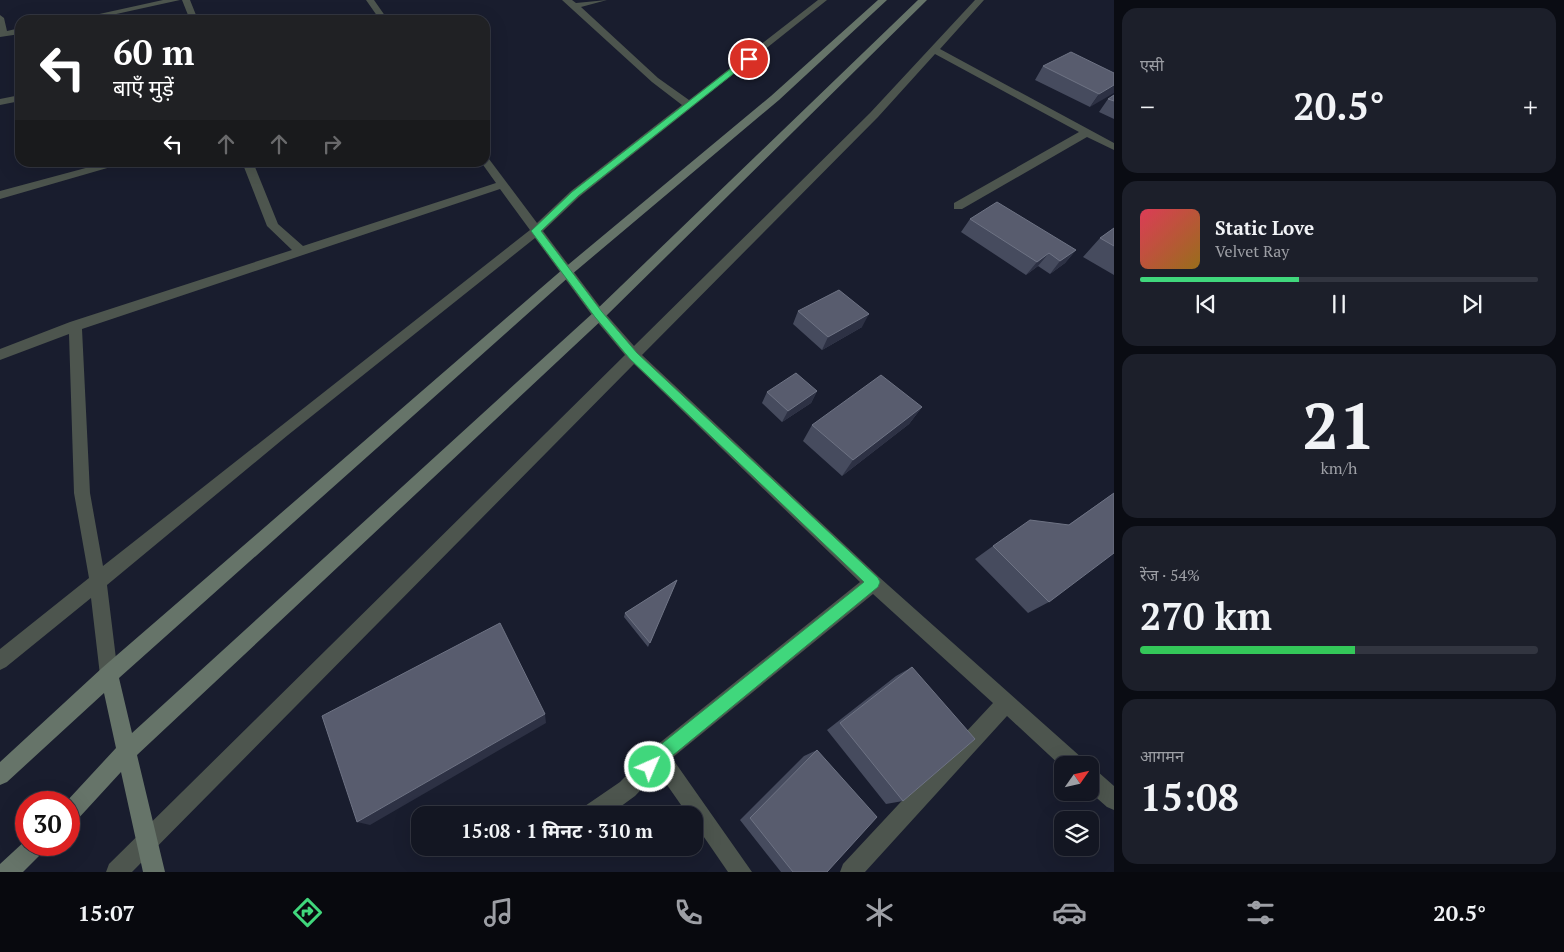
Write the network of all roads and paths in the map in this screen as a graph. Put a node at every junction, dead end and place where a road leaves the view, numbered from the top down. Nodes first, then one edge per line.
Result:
1 (176, 0) edge
2 (186, 0) edge
3 (370, 0) edge
4 (566, 0) edge
5 (603, 0) edge
6 (823, 0) edge
7 (883, 0) edge
8 (923, 0) edge
9 (980, 0) edge
10 (575, 6) junction
11 (101, 15) edge
12 (192, 15) edge
13 (380, 15) edge
14 (0, 18) edge
15 (15, 32) edge
16 (2, 35) edge
17 (934, 50) junction
18 (15, 99) edge
19 (0, 102) edge
20 (688, 106) junction
21 (1087, 132) junction
22 (1114, 147) edge
23 (104, 167) edge
24 (249, 167) edge
25 (489, 167) edge
26 (502, 185) junction
27 (0, 195) edge
28 (958, 206) dead end
29 (536, 231) junction
30 (301, 251) junction
31 (567, 272) junction
32 (599, 315) junction
33 (75, 326) junction
34 (0, 354) edge
35 (634, 356) junction
36 (873, 582) junction
37 (98, 583) junction
38 (0, 662) edge
39 (109, 676) junction
40 (1006, 703) junction
41 (125, 753) junction
42 (659, 756) junction
43 (1065, 756) edge
44 (0, 775) edge
45 (1099, 786) edge
46 (1114, 800) edge
47 (80, 802) edge
48 (607, 806) edge
49 (147, 839) junction
50 (25, 856) edge
51 (8, 872) edge
52 (117, 872) edge
53 (154, 872) edge
54 (741, 872) edge
55 (851, 872) edge

1 - 11 street
2 - 12 street
3 - 13 street
4 - 10 street
5 - 10 street
6 - 20 street
7 - 31 street
8 - 32 street
9 - 17 street
10 - 20 street
14 - 16 street
15 - 16 street
17 - 21 street
17 - 35 street
18 - 19 street
20 - 29 street
21 - 22 street
21 - 28 street
23 - 27 street
24 - 30 street
25 - 26 street
26 - 29 street
26 - 30 street
29 - 31 street
29 - 37 street
30 - 33 street
31 - 32 street
31 - 39 street
32 - 35 street
32 - 41 street
33 - 34 street
33 - 37 street
35 - 36 street
35 - 49 street
36 - 40 street
36 - 42 street
37 - 38 street
37 - 39 street
39 - 41 street
39 - 44 street
40 - 43 street
40 - 55 street
41 - 47 street
41 - 49 street
42 - 48 street
42 - 54 street
45 - 46 street
49 - 52 street
49 - 53 street
50 - 51 street

